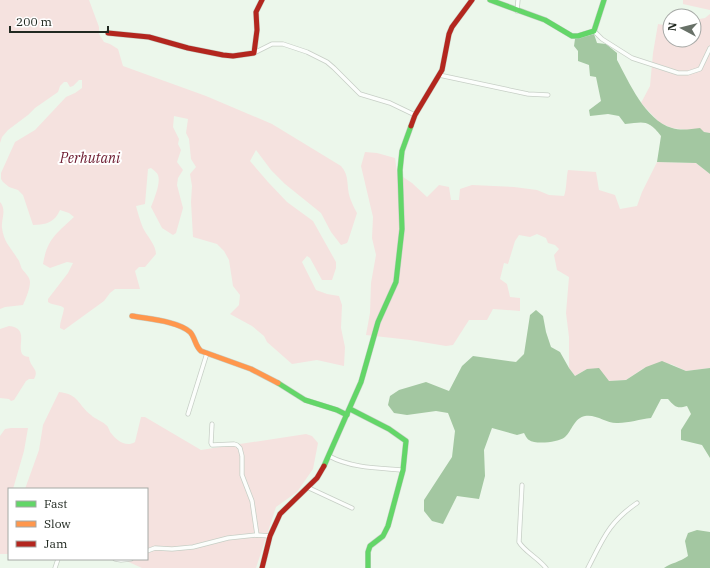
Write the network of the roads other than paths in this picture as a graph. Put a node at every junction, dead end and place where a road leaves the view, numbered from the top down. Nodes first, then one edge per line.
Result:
1 (262, 0) edge
2 (472, 0) edge
3 (490, 0) edge
4 (518, 0) edge
5 (604, 0) edge
6 (517, 11) junction
7 (594, 31) junction
8 (108, 33) dead end
9 (710, 48) edge
10 (254, 53) junction
11 (439, 75) junction
12 (548, 95) dead end
13 (415, 115) junction
14 (132, 316) dead end
15 (207, 353) junction
16 (351, 407) junction
17 (188, 414) dead end
18 (347, 415) junction
19 (212, 424) dead end
20 (329, 456) junction
21 (403, 470) junction
22 (522, 485) dead end
23 (309, 488) junction
24 (637, 503) dead end
25 (352, 508) dead end
26 (258, 535) junction
27 (270, 536) junction
28 (148, 551) edge
29 (262, 568) edge
30 (368, 568) edge
31 (546, 568) edge
32 (588, 568) edge

1 - 10 street
2 - 11 street
3 - 6 street
4 - 6 street
5 - 7 street
6 - 7 street
7 - 9 street
8 - 10 street
10 - 13 street
11 - 12 street
11 - 13 street
13 - 16 street
14 - 15 street
15 - 17 street
15 - 18 street
16 - 18 street
16 - 21 street
18 - 20 street
19 - 26 street
20 - 21 street
20 - 23 street
21 - 30 street
22 - 31 street
23 - 25 street
23 - 27 street
24 - 32 street
26 - 27 street
26 - 28 street
27 - 29 street

